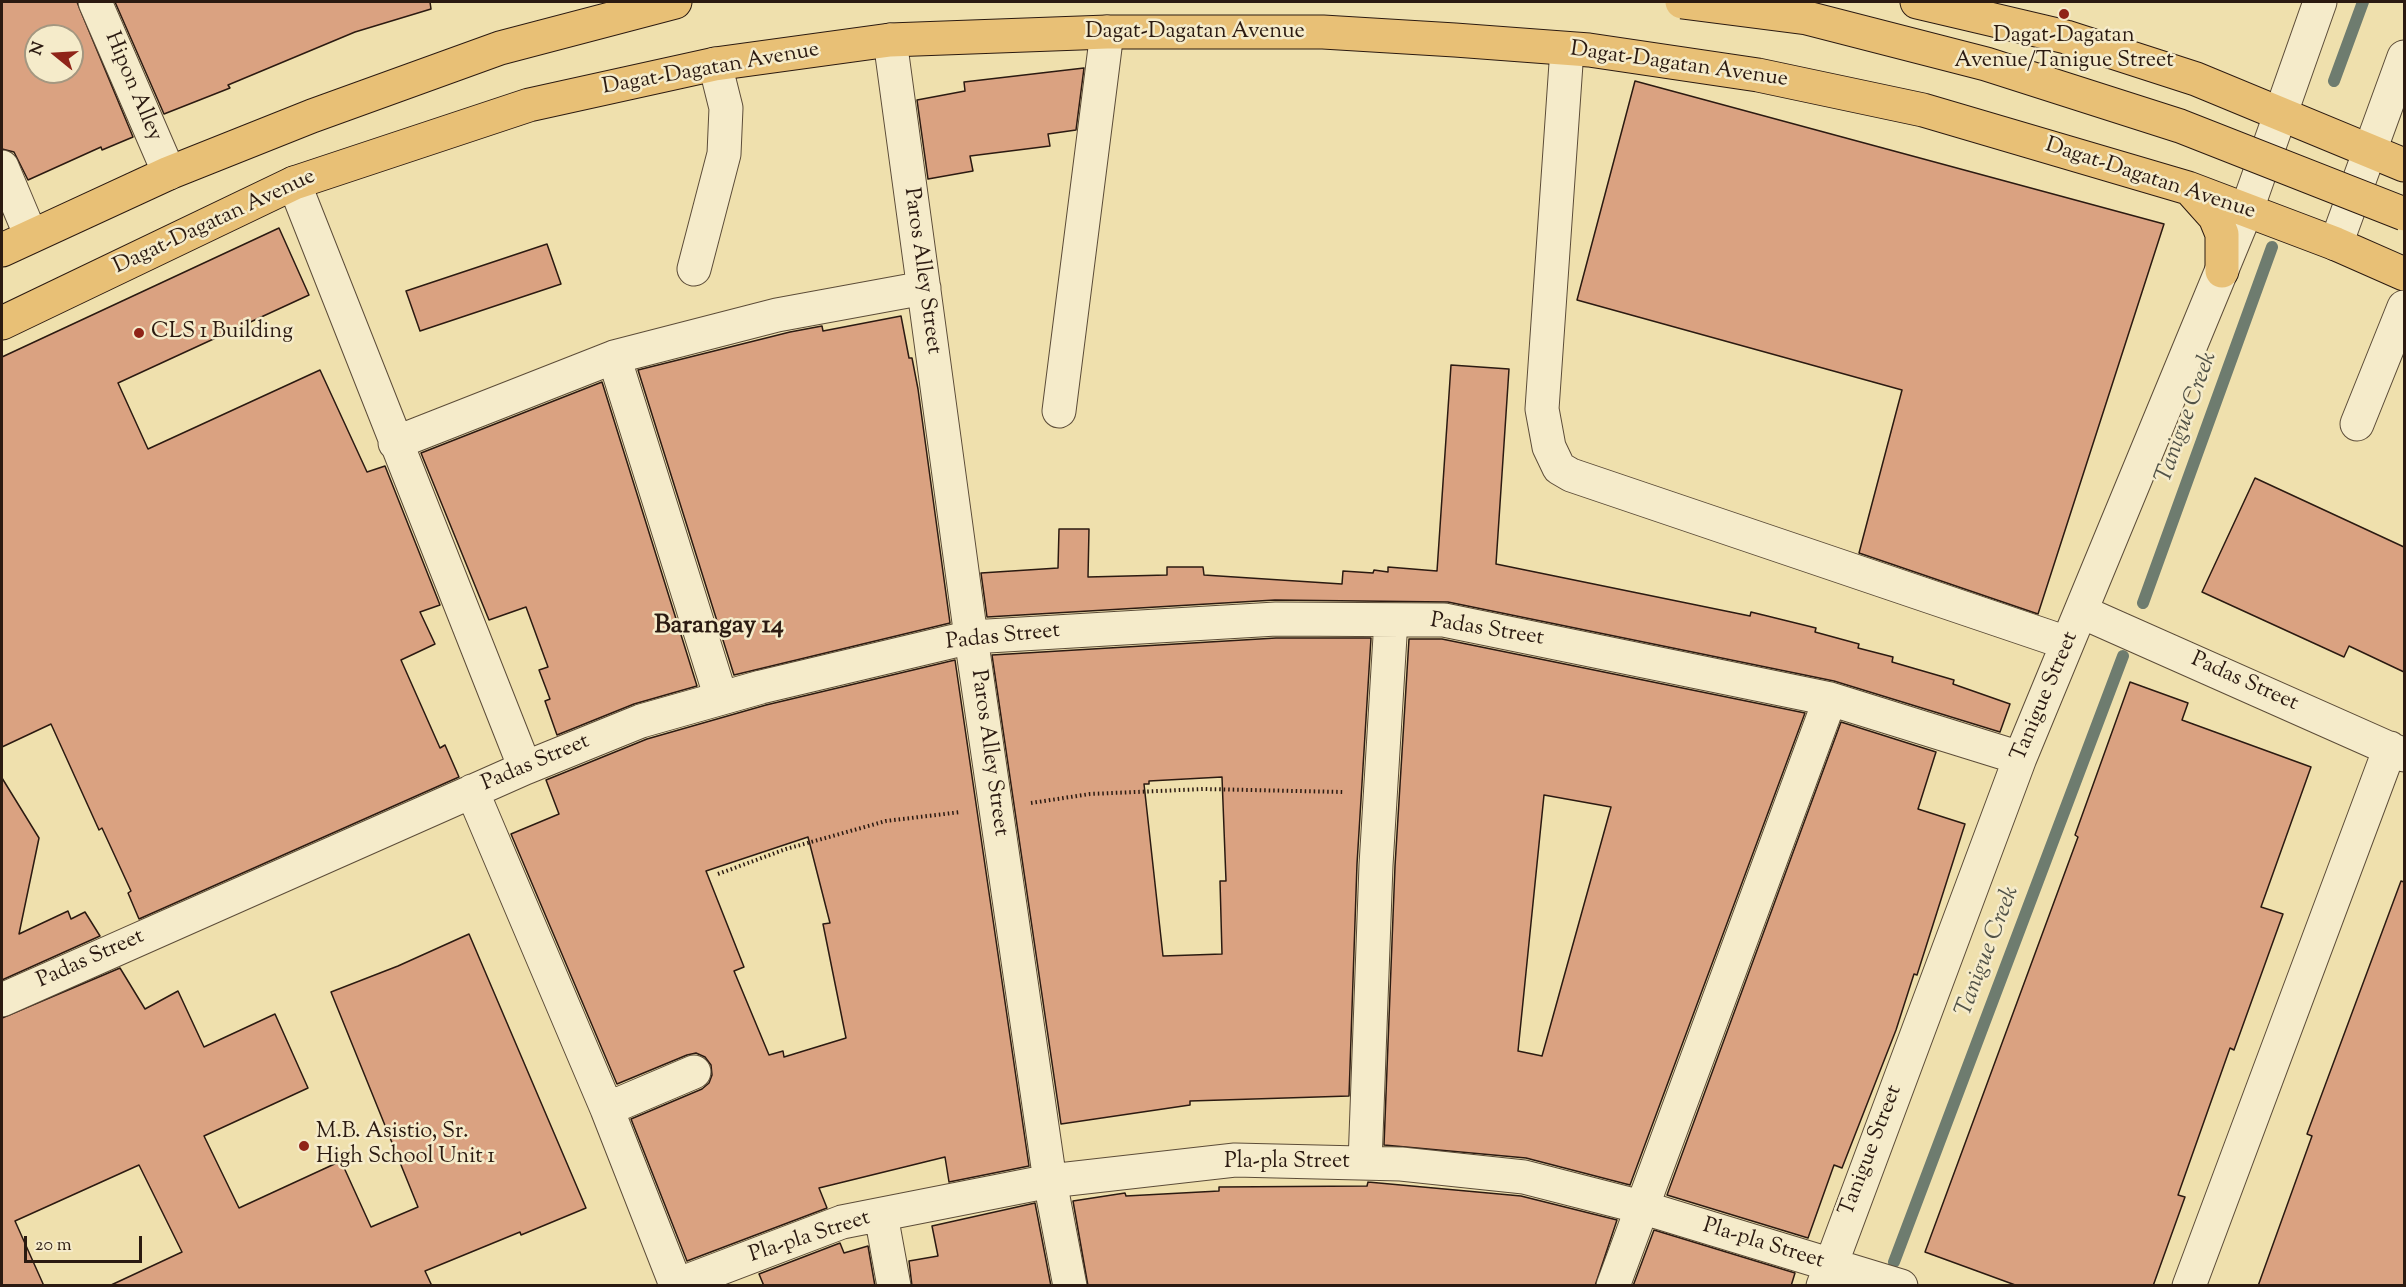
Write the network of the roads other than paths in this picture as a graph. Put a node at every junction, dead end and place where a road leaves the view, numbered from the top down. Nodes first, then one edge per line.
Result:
1 (96, 2) edge
2 (675, 2) edge
3 (1682, 2) edge
4 (1917, 2) edge
5 (2320, 2) edge
6 (1107, 32) junction
7 (890, 40) junction
8 (1567, 48) junction
9 (2404, 57) edge
10 (715, 64) junction
11 (2281, 113) junction
12 (2371, 150) junction
13 (2404, 165) edge
14 (2, 167) edge
15 (170, 173) junction
16 (294, 183) junction
17 (2188, 188) junction
18 (2247, 209) junction
19 (2404, 214) edge
20 (31, 236) junction
21 (2336, 244) junction
22 (2, 249) edge
23 (694, 269) dead end
24 (2222, 271) junction
25 (2404, 274) edge
26 (924, 288) junction
27 (2404, 307) edge
28 (2, 323) edge
29 (614, 357) junction
30 (1059, 411) dead end
31 (2357, 424) dead end
32 (395, 443) junction
33 (2082, 612) junction
34 (1390, 620) junction
35 (971, 637) junction
36 (2067, 643) junction
37 (721, 698) junction
38 (1830, 699) junction
39 (2397, 752) edge
40 (2020, 758) junction
41 (525, 768) junction
42 (472, 792) junction
43 (2, 1000) edge
44 (694, 1072) dead end
45 (607, 1109) junction
46 (1365, 1163) junction
47 (1050, 1181) junction
48 (1641, 1206) junction
49 (881, 1215) junction
50 (1826, 1276) edge
51 (675, 1285) edge
52 (894, 1286) edge
53 (1070, 1286) edge
54 (1613, 1286) edge
55 (1901, 1286) edge
56 (2189, 1286) edge

1 - 15 street, Hipon Alley
2 - 15 main road
3 - 19 main road, bridge
4 - 11 main road
5 - 11 street, Tanigue Street
6 - 7 main road, Dagat-Dagatan Avenue
6 - 8 main road, Dagat-Dagatan Avenue
6 - 30 street
7 - 10 main road, Dagat-Dagatan Avenue
7 - 26 street, Paros Alley Street
8 - 17 main road, Dagat-Dagatan Avenue
8 - 36 street
9 - 12 street
10 - 16 main road, Dagat-Dagatan Avenue
10 - 23 street
11 - 12 main road
11 - 18 street, Tanigue Street
12 - 13 main road
12 - 21 street
14 - 20 street
15 - 20 main road
16 - 28 main road, Dagat-Dagatan Avenue
16 - 32 street
17 - 18 main road, Dagat-Dagatan Avenue
17 - 24 main road
18 - 21 main road, Dagat-Dagatan Avenue
18 - 24 street, Tanigue Street
20 - 22 main road
21 - 25 main road, Dagat-Dagatan Avenue
24 - 33 street, Tanigue Street
26 - 29 street
26 - 35 street, Paros Alley Street
27 - 31 street
29 - 32 street
29 - 37 street
32 - 41 street
33 - 36 street, Tanigue Street
33 - 39 street, Padas Street
34 - 35 street, Padas Street
34 - 38 street, Padas Street
34 - 46 street
35 - 37 street, Padas Street
35 - 47 street, Paros Alley Street
36 - 40 street, Tanigue Street
37 - 41 street, Padas Street
38 - 40 street, Padas Street
38 - 48 street
39 - 56 street
40 - 50 street, Tanigue Street
41 - 42 street, Padas Street
42 - 43 street, Padas Street
42 - 45 street
44 - 45 street
45 - 51 street
46 - 47 street, Pla-pla Street
46 - 48 street, Pla-pla Street
47 - 49 street, Pla-pla Street
47 - 53 street, Paros Alley Street
48 - 50 street, Pla-pla Street
48 - 54 street
49 - 51 street, Pla-pla Street
49 - 52 street
50 - 55 street, Pla-pla Street

